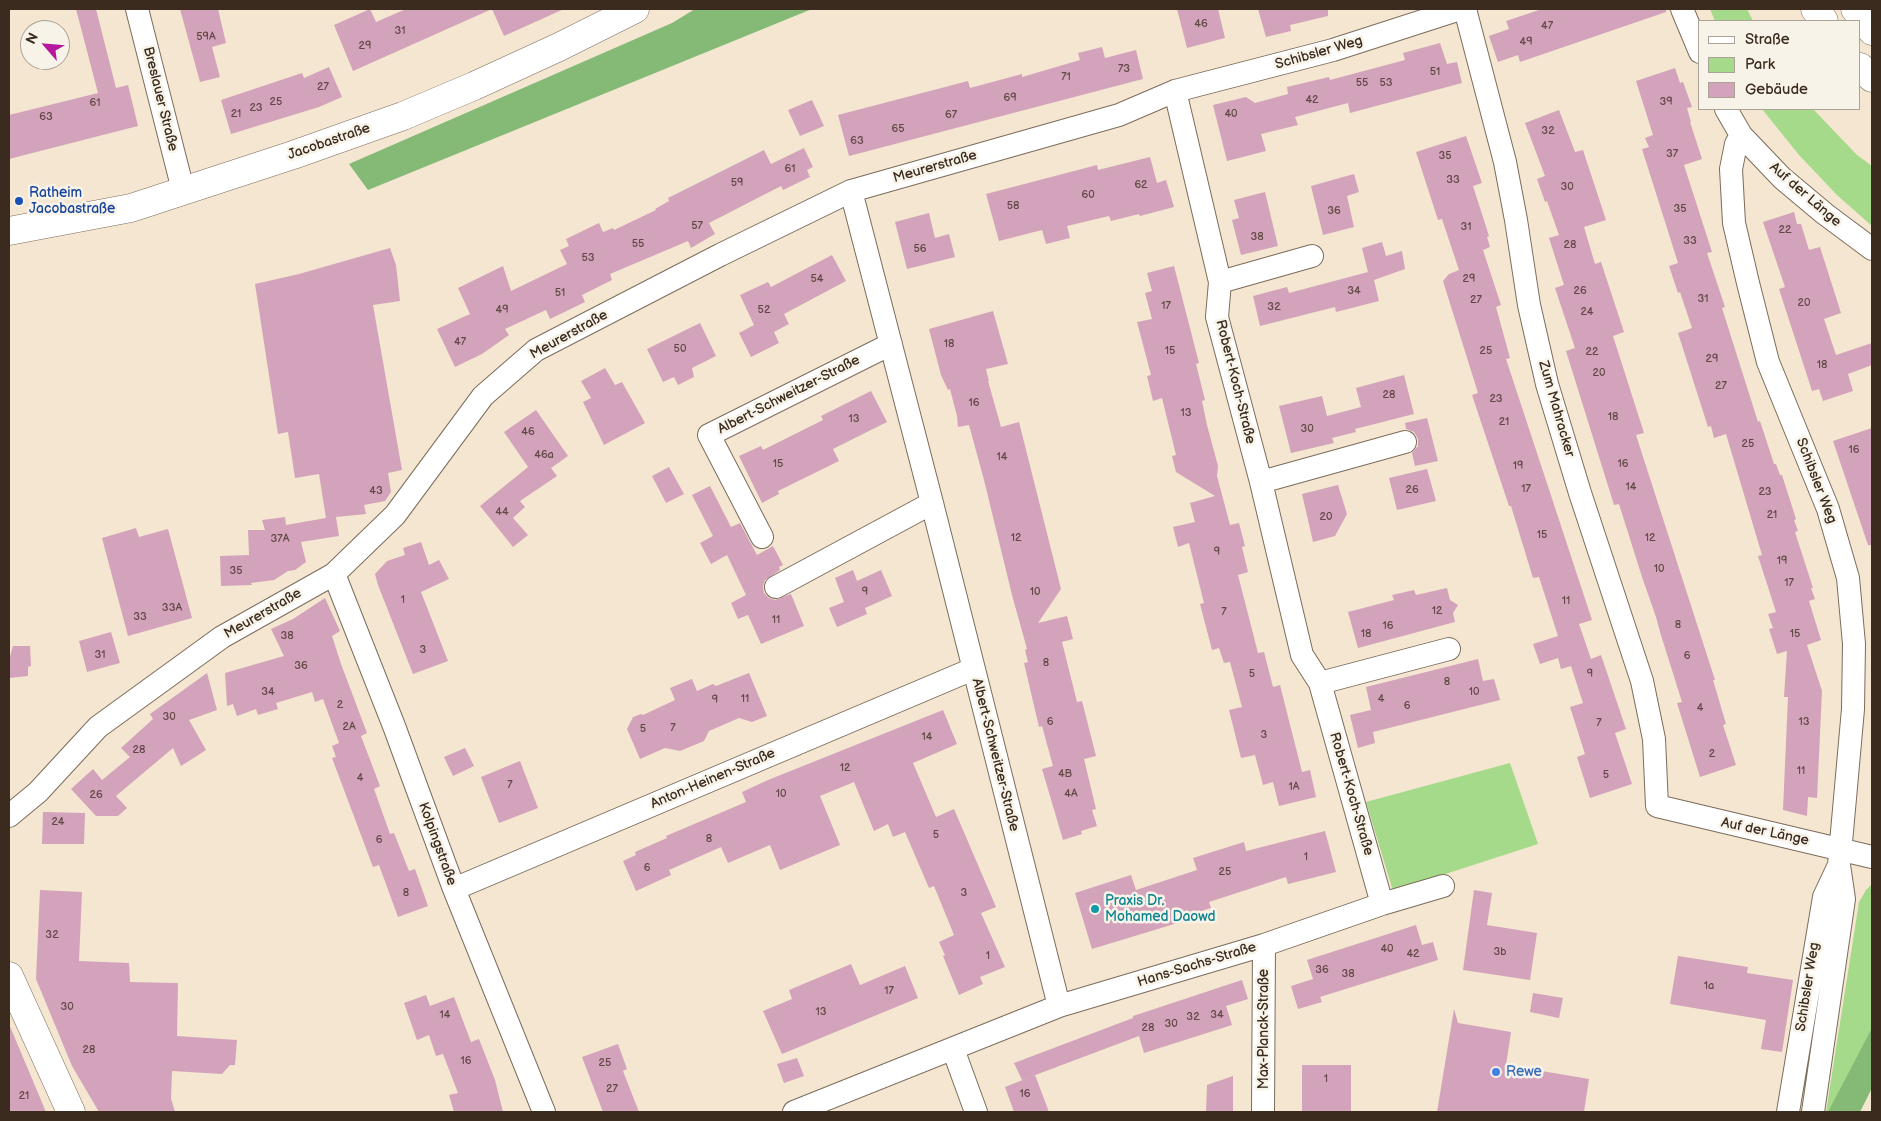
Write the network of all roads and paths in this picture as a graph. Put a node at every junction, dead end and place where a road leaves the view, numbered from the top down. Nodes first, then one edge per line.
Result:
1 (137, 9) edge
2 (635, 9) edge
3 (1460, 9) edge
4 (1465, 9) edge
5 (1682, 9) edge
6 (1815, 9) edge
7 (1855, 9) edge
8 (1823, 20) edge
9 (1872, 31) edge
10 (1698, 47) edge
11 (1861, 68) edge
12 (1872, 78) edge
13 (1175, 91) junction
14 (1727, 110) edge
15 (1740, 135) junction
16 (183, 190) junction
17 (851, 191) junction
18 (9, 231) edge
19 (1872, 250) edge
20 (1312, 256) dead end
21 (1220, 282) junction
22 (891, 344) junction
23 (1405, 442) dead end
24 (1261, 482) junction
25 (932, 503) junction
26 (762, 536) dead end
27 (334, 574) junction
28 (776, 587) dead end
29 (1449, 649) dead end
30 (973, 669) junction
31 (1320, 683) junction
32 (1657, 806) joint
33 (9, 816) edge
34 (1840, 857) junction
35 (1872, 857) edge
36 (1443, 886) dead end
37 (454, 889) junction
38 (1382, 904) junction
39 (1264, 945) junction
40 (9, 976) edge
41 (1059, 1006) junction
42 (953, 1048) junction
43 (70, 1112) edge
44 (544, 1112) edge
45 (794, 1112) edge
46 (976, 1112) edge
47 (1263, 1112) edge
48 (1788, 1112) edge
49 (1813, 1112) edge

1 - 16 street, Breslauer Straße
2 - 16 main road, Jacobastraße
3 - 13 street, Schibsler Weg
4 - 32 street, Zum Mahracker
5 - 10 street
6 - 8 main road
7 - 9 main road
11 - 12 main road
13 - 17 street, Meurerstraße
13 - 21 street, Robert-Koch-Straße
14 - 15 street
15 - 19 street, Auf der Länge
15 - 34 street, Schibsler Weg
16 - 18 main road, Jacobastraße
17 - 22 street, Albert-Schweitzer-Straße
17 - 27 street, Meurerstraße
20 - 21 street
21 - 24 street, Robert-Koch-Straße
22 - 25 street, Albert-Schweitzer-Straße
22 - 26 street, Albert-Schweitzer-Straße
23 - 24 street
24 - 31 street, Robert-Koch-Straße
25 - 28 street
25 - 30 street, Albert-Schweitzer-Straße
27 - 33 street, Meurerstraße
27 - 37 street, Kolpingstraße
29 - 31 street
30 - 37 street, Anton-Heinen-Straße
30 - 41 street, Albert-Schweitzer-Straße
31 - 38 street, Robert-Koch-Straße
32 - 34 street, Auf der Länge
34 - 35 street, Auf der Länge
34 - 48 street, Schibsler Weg
34 - 49 street, Schibsler Weg
36 - 38 street, Hans-Sachs-Straße
37 - 44 street, Kolpingstraße
38 - 39 street, Hans-Sachs-Straße
39 - 41 street, Hans-Sachs-Straße
39 - 47 street, Max-Planck-Straße
40 - 43 main road
41 - 42 street, Hans-Sachs-Straße
42 - 45 street, Hans-Sachs-Straße
42 - 46 street

